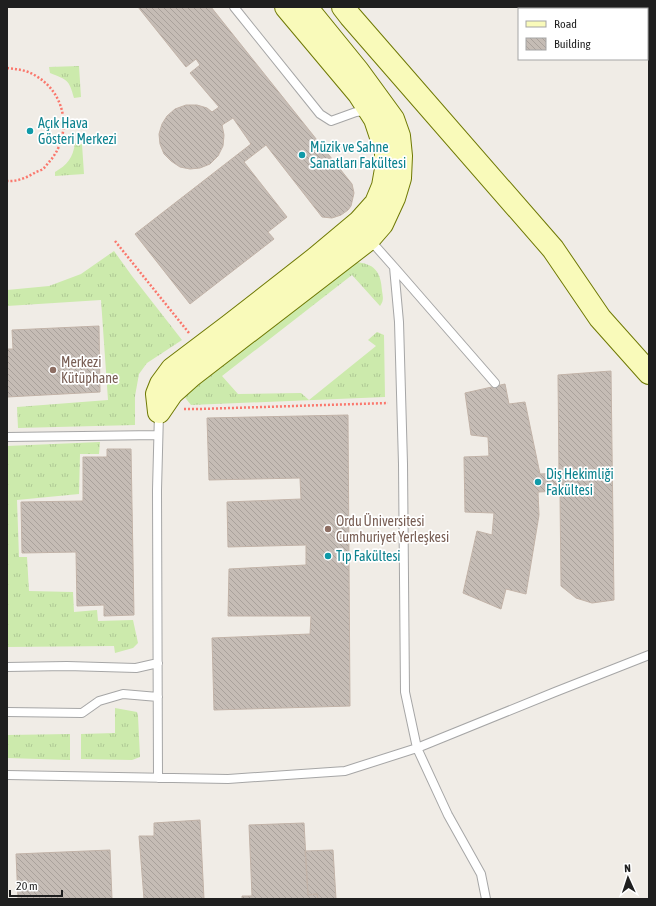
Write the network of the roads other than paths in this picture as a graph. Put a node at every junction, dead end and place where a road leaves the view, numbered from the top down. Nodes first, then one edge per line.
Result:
1 (234, 7) edge
2 (286, 7) edge
3 (306, 7) edge
4 (343, 7) edge
5 (369, 110) junction
6 (369, 239) junction
7 (394, 267) junction
8 (649, 373) edge
9 (495, 383) dead end
10 (159, 412) junction
11 (158, 435) junction
12 (7, 437) edge
13 (649, 655) edge
14 (158, 663) junction
15 (7, 667) edge
16 (158, 697) junction
17 (7, 712) edge
18 (417, 748) junction
19 (7, 774) edge
20 (158, 778) junction
21 (486, 899) edge

1 - 5 lane
2 - 5 street
3 - 6 street
4 - 8 street
5 - 10 street
6 - 7 lane
6 - 10 street
7 - 9 lane
7 - 18 lane
10 - 11 lane
11 - 12 lane
11 - 14 lane
13 - 18 lane
14 - 15 lane
14 - 16 lane
16 - 17 lane
16 - 20 lane
18 - 20 lane
18 - 21 lane
19 - 20 lane

